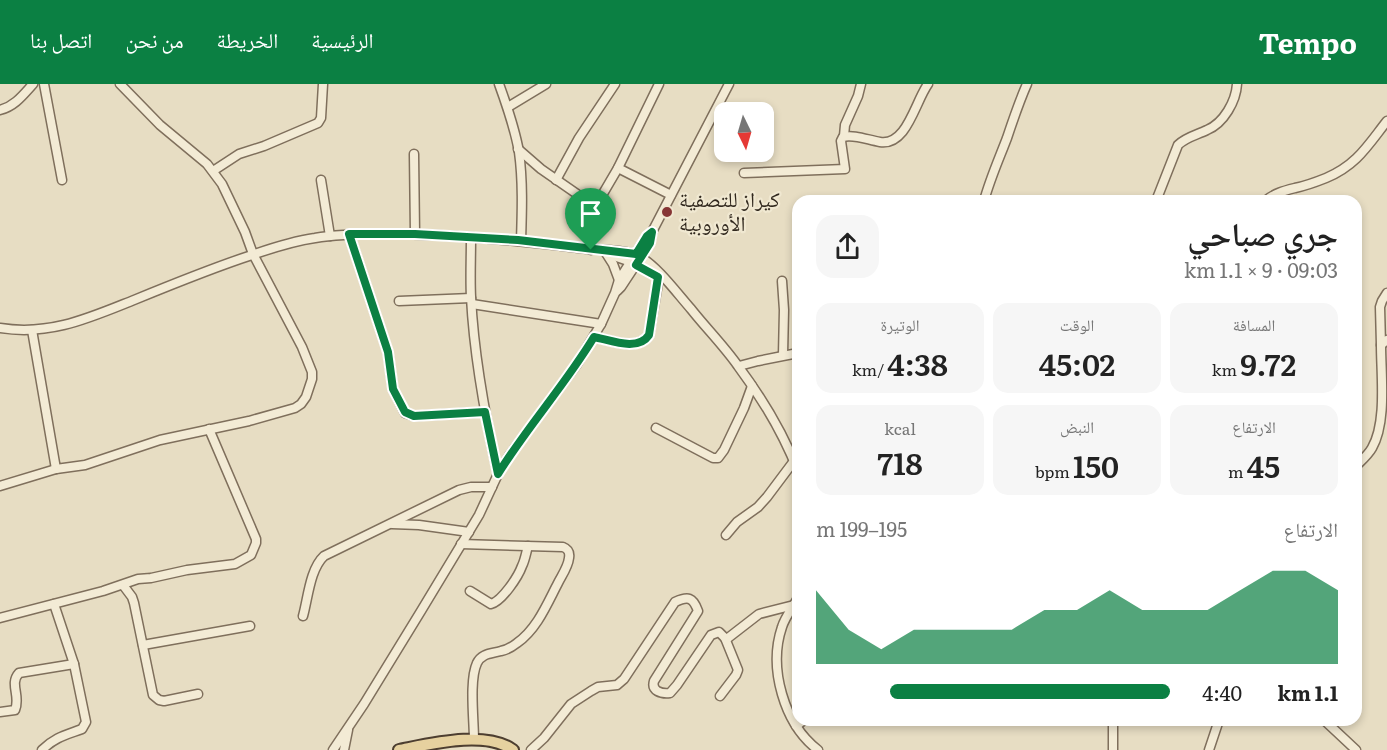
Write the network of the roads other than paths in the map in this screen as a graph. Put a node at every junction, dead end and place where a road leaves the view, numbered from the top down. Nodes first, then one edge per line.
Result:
1 (33, 84) edge
2 (44, 84) edge
3 (120, 84) edge
4 (324, 84) edge
5 (499, 84) edge
6 (546, 84) edge
7 (615, 84) edge
8 (659, 84) edge
9 (729, 84) edge
10 (861, 84) edge
11 (928, 84) edge
12 (1027, 84) edge
13 (1237, 84) edge
14 (508, 107) junction
15 (0, 110) edge
16 (1387, 121) edge
17 (844, 136) junction
18 (518, 148) junction
19 (414, 154) dead end
20 (618, 168) junction
21 (213, 171) junction
22 (744, 172) dead end
23 (62, 180) dead end
24 (321, 180) dead end
25 (556, 180) junction
26 (671, 195) junction
27 (986, 195) edge
28 (1158, 195) edge
29 (1273, 195) edge
30 (594, 209) junction
31 (349, 234) junction
32 (415, 234) junction
33 (330, 236) junction
34 (471, 238) junction
35 (521, 241) junction
36 (591, 250) junction
37 (603, 252) junction
38 (253, 254) junction
39 (636, 259) junction
40 (629, 275) junction
41 (659, 277) junction
42 (619, 280) junction
43 (782, 281) dead end
44 (615, 292) junction
45 (1387, 293) edge
46 (399, 301) dead end
47 (471, 301) junction
48 (601, 324) junction
49 (0, 328) edge
50 (32, 330) junction
51 (594, 337) junction
52 (1384, 342) edge
53 (792, 354) edge
54 (783, 355) junction
55 (739, 366) junction
56 (752, 386) junction
57 (485, 412) junction
58 (656, 428) dead end
59 (209, 429) junction
60 (792, 457) edge
61 (1362, 460) edge
62 (56, 469) junction
63 (792, 472) edge
64 (498, 474) junction
65 (0, 486) edge
66 (492, 487) junction
67 (388, 524) junction
68 (469, 532) junction
69 (726, 535) dead end
70 (461, 544) junction
71 (528, 546) junction
72 (123, 585) junction
73 (470, 591) dead end
74 (792, 603) edge
75 (54, 604) junction
76 (792, 609) edge
77 (303, 616) dead end
78 (0, 618) edge
79 (250, 626) dead end
80 (724, 638) junction
81 (143, 645) junction
82 (74, 664) junction
83 (198, 694) dead end
84 (720, 696) dead end
85 (0, 712) edge
86 (792, 718) edge
87 (349, 726) junction
88 (796, 726) edge
89 (1113, 726) edge
90 (1217, 726) edge
91 (1330, 726) edge
92 (460, 743) edge
93 (42, 750) edge
94 (333, 750) edge
95 (344, 750) edge
96 (399, 750) edge
97 (435, 750) edge
98 (513, 750) edge
99 (531, 750) edge
100 (818, 750) edge
101 (1113, 750) edge
102 (1209, 750) edge
103 (1356, 750) edge

1 - 15 street
2 - 23 street
3 - 21 street
4 - 21 street
5 - 14 street
6 - 14 street
7 - 25 street
8 - 20 street
9 - 26 street
10 - 17 street
11 - 17 street
12 - 27 street
13 - 28 street
14 - 18 street
16 - 29 street
17 - 22 street
18 - 25 street
18 - 35 street
19 - 32 street
20 - 26 street
20 - 30 street
21 - 38 street
24 - 33 street
25 - 30 street
26 - 39 street
30 - 36 street
31 - 32 street
31 - 33 street
31 - 57 street
32 - 34 street
33 - 38 street
34 - 35 street
34 - 47 street
35 - 36 street
36 - 37 street
37 - 39 street
37 - 42 street
38 - 50 street
38 - 59 street
39 - 40 street
39 - 41 street
39 - 42 street
40 - 41 street
40 - 44 street
41 - 51 street
41 - 55 street
42 - 44 street
43 - 54 street
44 - 48 street
45 - 52 street
46 - 47 street
47 - 48 street
47 - 57 street
48 - 51 street
49 - 50 street
50 - 62 street
51 - 64 street
52 - 61 street
53 - 54 street
54 - 55 street
55 - 56 street
56 - 58 street
56 - 60 street
57 - 64 street
59 - 62 street
59 - 72 street
62 - 65 street
63 - 69 street
64 - 66 street
66 - 67 street
66 - 68 street
67 - 68 street
67 - 77 street
68 - 70 street
70 - 71 street
70 - 87 street
71 - 73 street
71 - 92 street
72 - 75 street
72 - 81 street
74 - 80 street
75 - 78 street
75 - 82 street
76 - 86 street
79 - 81 street
80 - 84 street
80 - 99 street
81 - 83 street
82 - 85 street
82 - 93 street
87 - 94 street
87 - 95 street
88 - 100 street
89 - 101 street
90 - 102 street
91 - 103 street
92 - 96 main road
92 - 97 main road
92 - 98 main road

